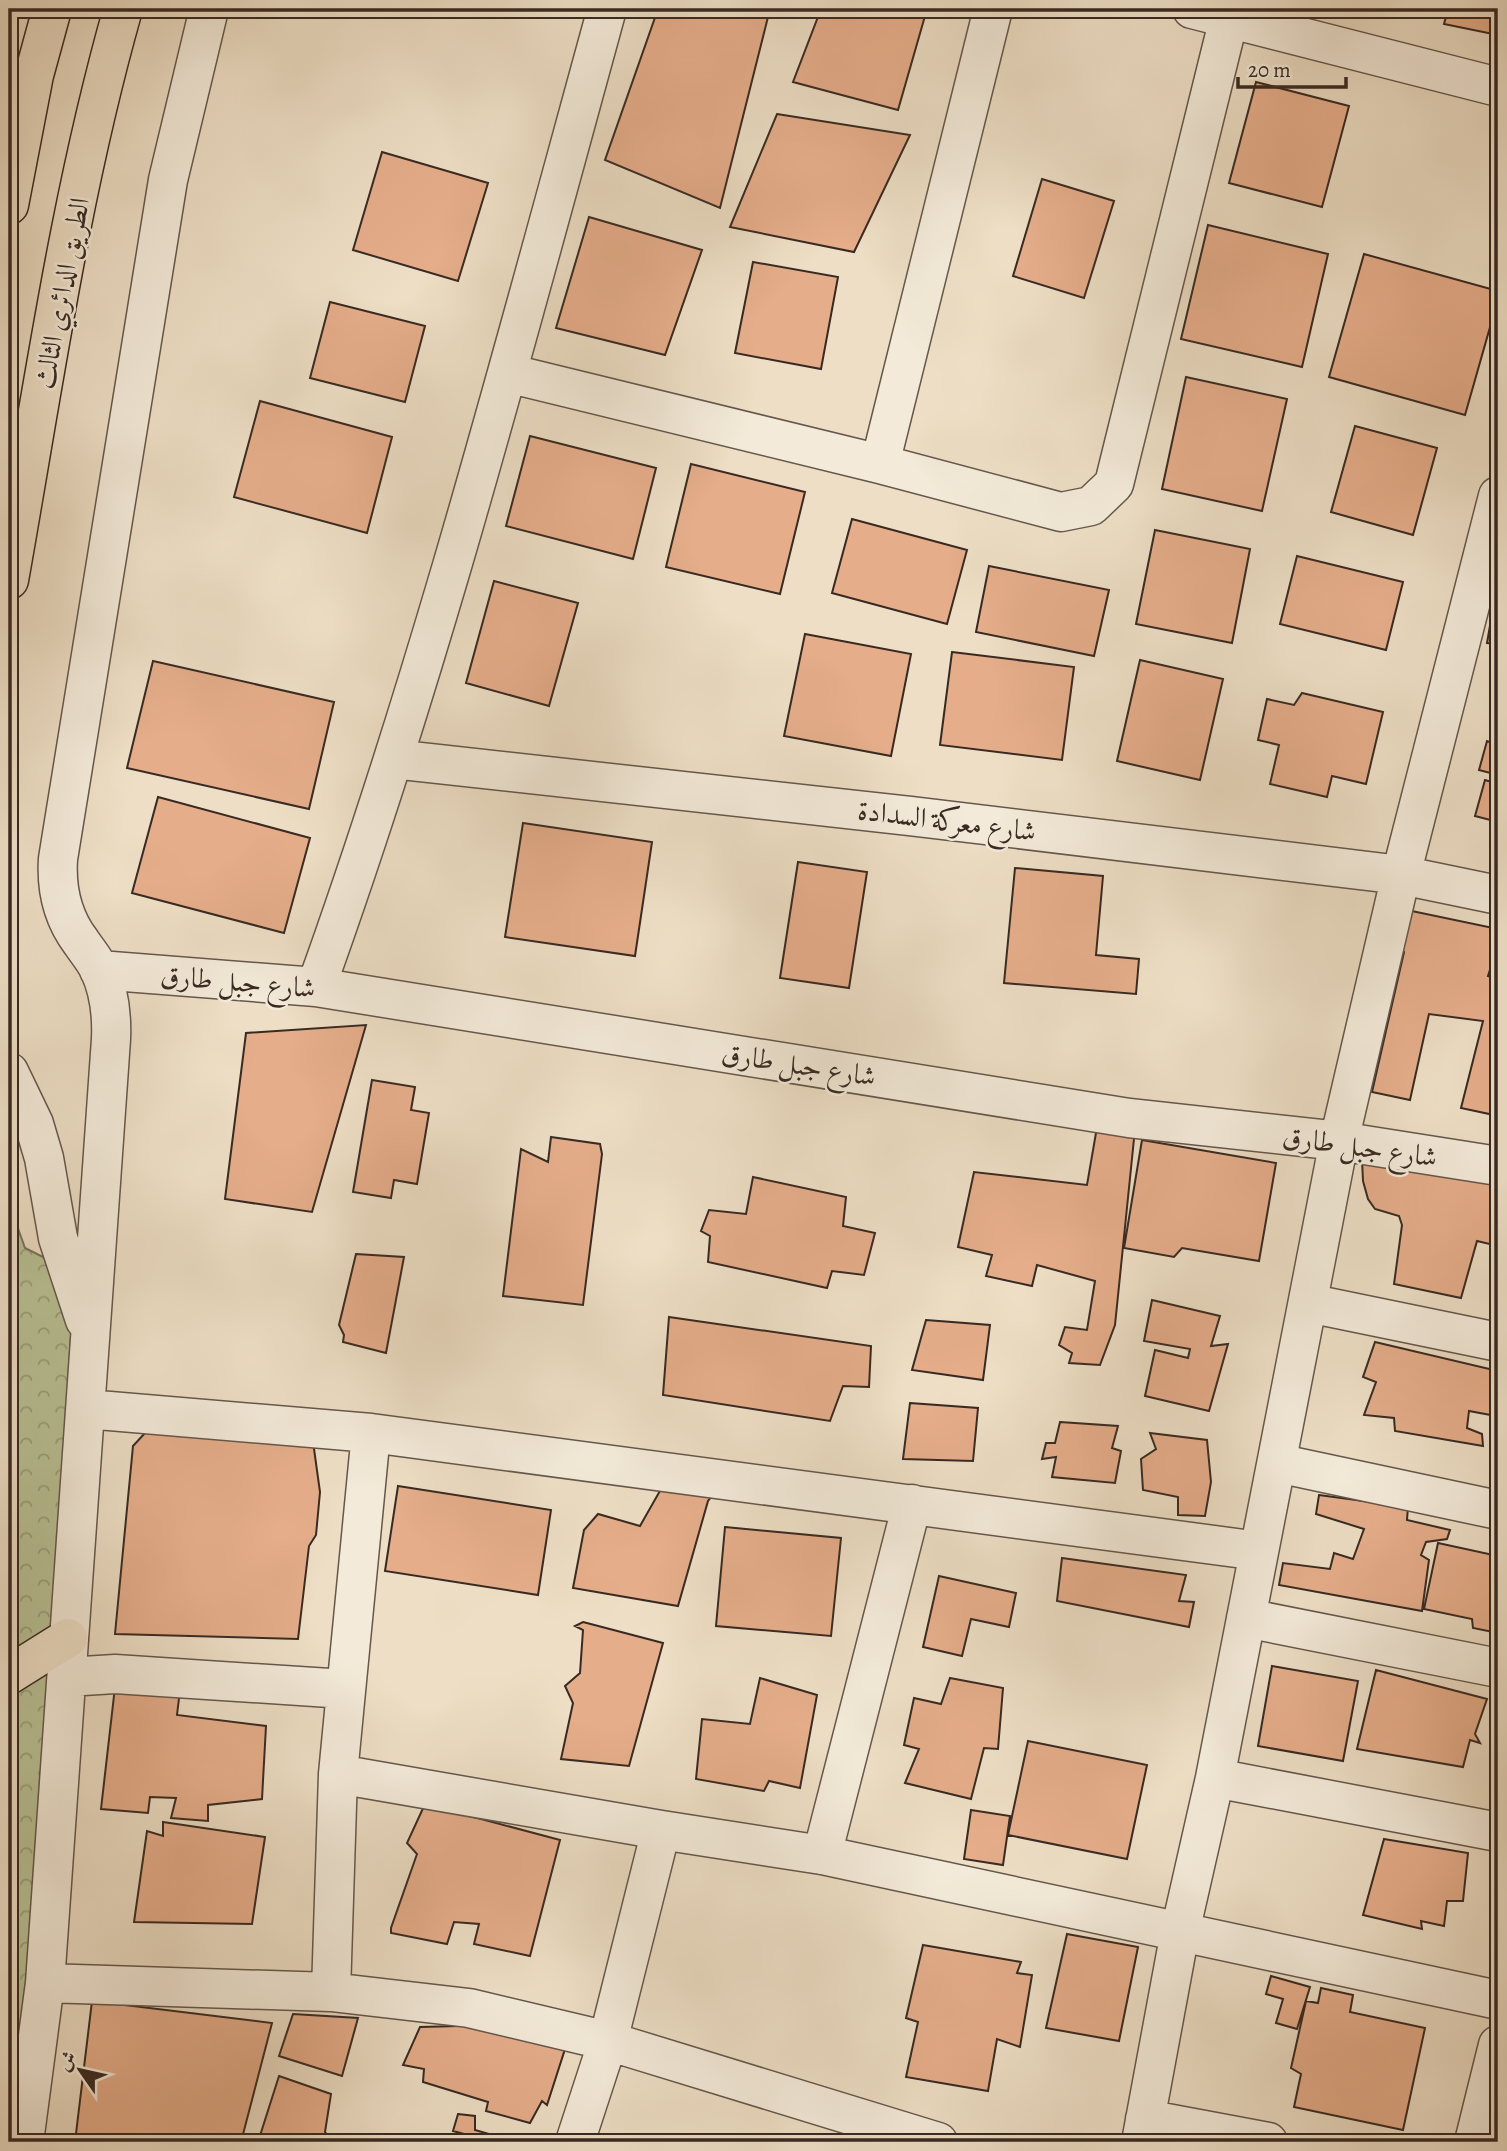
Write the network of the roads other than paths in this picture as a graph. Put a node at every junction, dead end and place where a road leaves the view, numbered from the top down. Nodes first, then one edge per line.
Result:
1 (52, 9) edge
2 (123, 9) edge
3 (209, 9) edge
4 (607, 9) edge
5 (993, 9) edge
6 (1192, 9) edge
7 (1229, 18) junction
8 (1498, 87) edge
9 (9, 205) edge
10 (507, 373) junction
11 (880, 464) junction
12 (1498, 496) edge
13 (1492, 547) edge
14 (9, 580) edge
15 (393, 759) junction
16 (1401, 875) junction
17 (1498, 895) edge
18 (99, 970) junction
19 (316, 987) junction
20 (9, 1072) edge
21 (1339, 1141) junction
22 (1498, 1166) edge
23 (1308, 1303) junction
24 (91, 1339) junction
25 (1498, 1342) edge
26 (86, 1409) junction
27 (371, 1433) junction
28 (1277, 1462) junction
29 (912, 1504) junction
30 (1498, 1510) edge
31 (1259, 1551) junction
32 (1246, 1618) junction
33 (68, 1638) junction
34 (1498, 1668) edge
35 (9, 1675) edge
36 (68, 1677) junction
37 (345, 1689) junction
38 (338, 1774) junction
39 (1215, 1778) junction
40 (660, 1830) junction
41 (1498, 1832) edge
42 (822, 1854) junction
43 (1180, 1932) junction
44 (45, 1983) junction
45 (331, 1992) junction
46 (1498, 2000) edge
47 (608, 2041) junction
48 (1498, 2045) edge
49 (1143, 2131) edge
50 (881, 2134) edge
51 (24, 2142) edge
52 (576, 2142) edge
53 (938, 2142) edge
54 (1268, 2142) edge
55 (1474, 2142) edge

1 - 9 highway
2 - 14 highway, الطريق الدائري الثالث
3 - 18 street
4 - 10 street
5 - 11 street
6 - 7 street
7 - 8 street
7 - 11 street
10 - 11 street
10 - 15 street
12 - 13 street
13 - 16 street
15 - 16 street, شارع معركة السدادة
15 - 19 street
16 - 17 street, شارع معركة السدادة
16 - 21 street
18 - 19 street, شارع جبل طارق
18 - 24 street
19 - 21 street, شارع جبل طارق
20 - 24 street
21 - 22 street, شارع جبل طارق
21 - 23 street
23 - 25 street
23 - 28 street
24 - 26 street
26 - 27 street
26 - 33 street
27 - 29 street
27 - 37 street
28 - 30 street
28 - 31 street
29 - 31 street
29 - 42 street
31 - 32 street
32 - 34 street
32 - 39 street
33 - 35 highway
33 - 36 street
36 - 37 street
36 - 44 street
37 - 38 street
38 - 40 street
38 - 45 street
39 - 41 street
39 - 43 street
40 - 42 street
40 - 47 street
42 - 43 street
43 - 46 street
43 - 49 street
44 - 45 street
44 - 51 street
45 - 47 street
47 - 50 street
47 - 52 street
48 - 55 street
49 - 54 street
50 - 53 street

